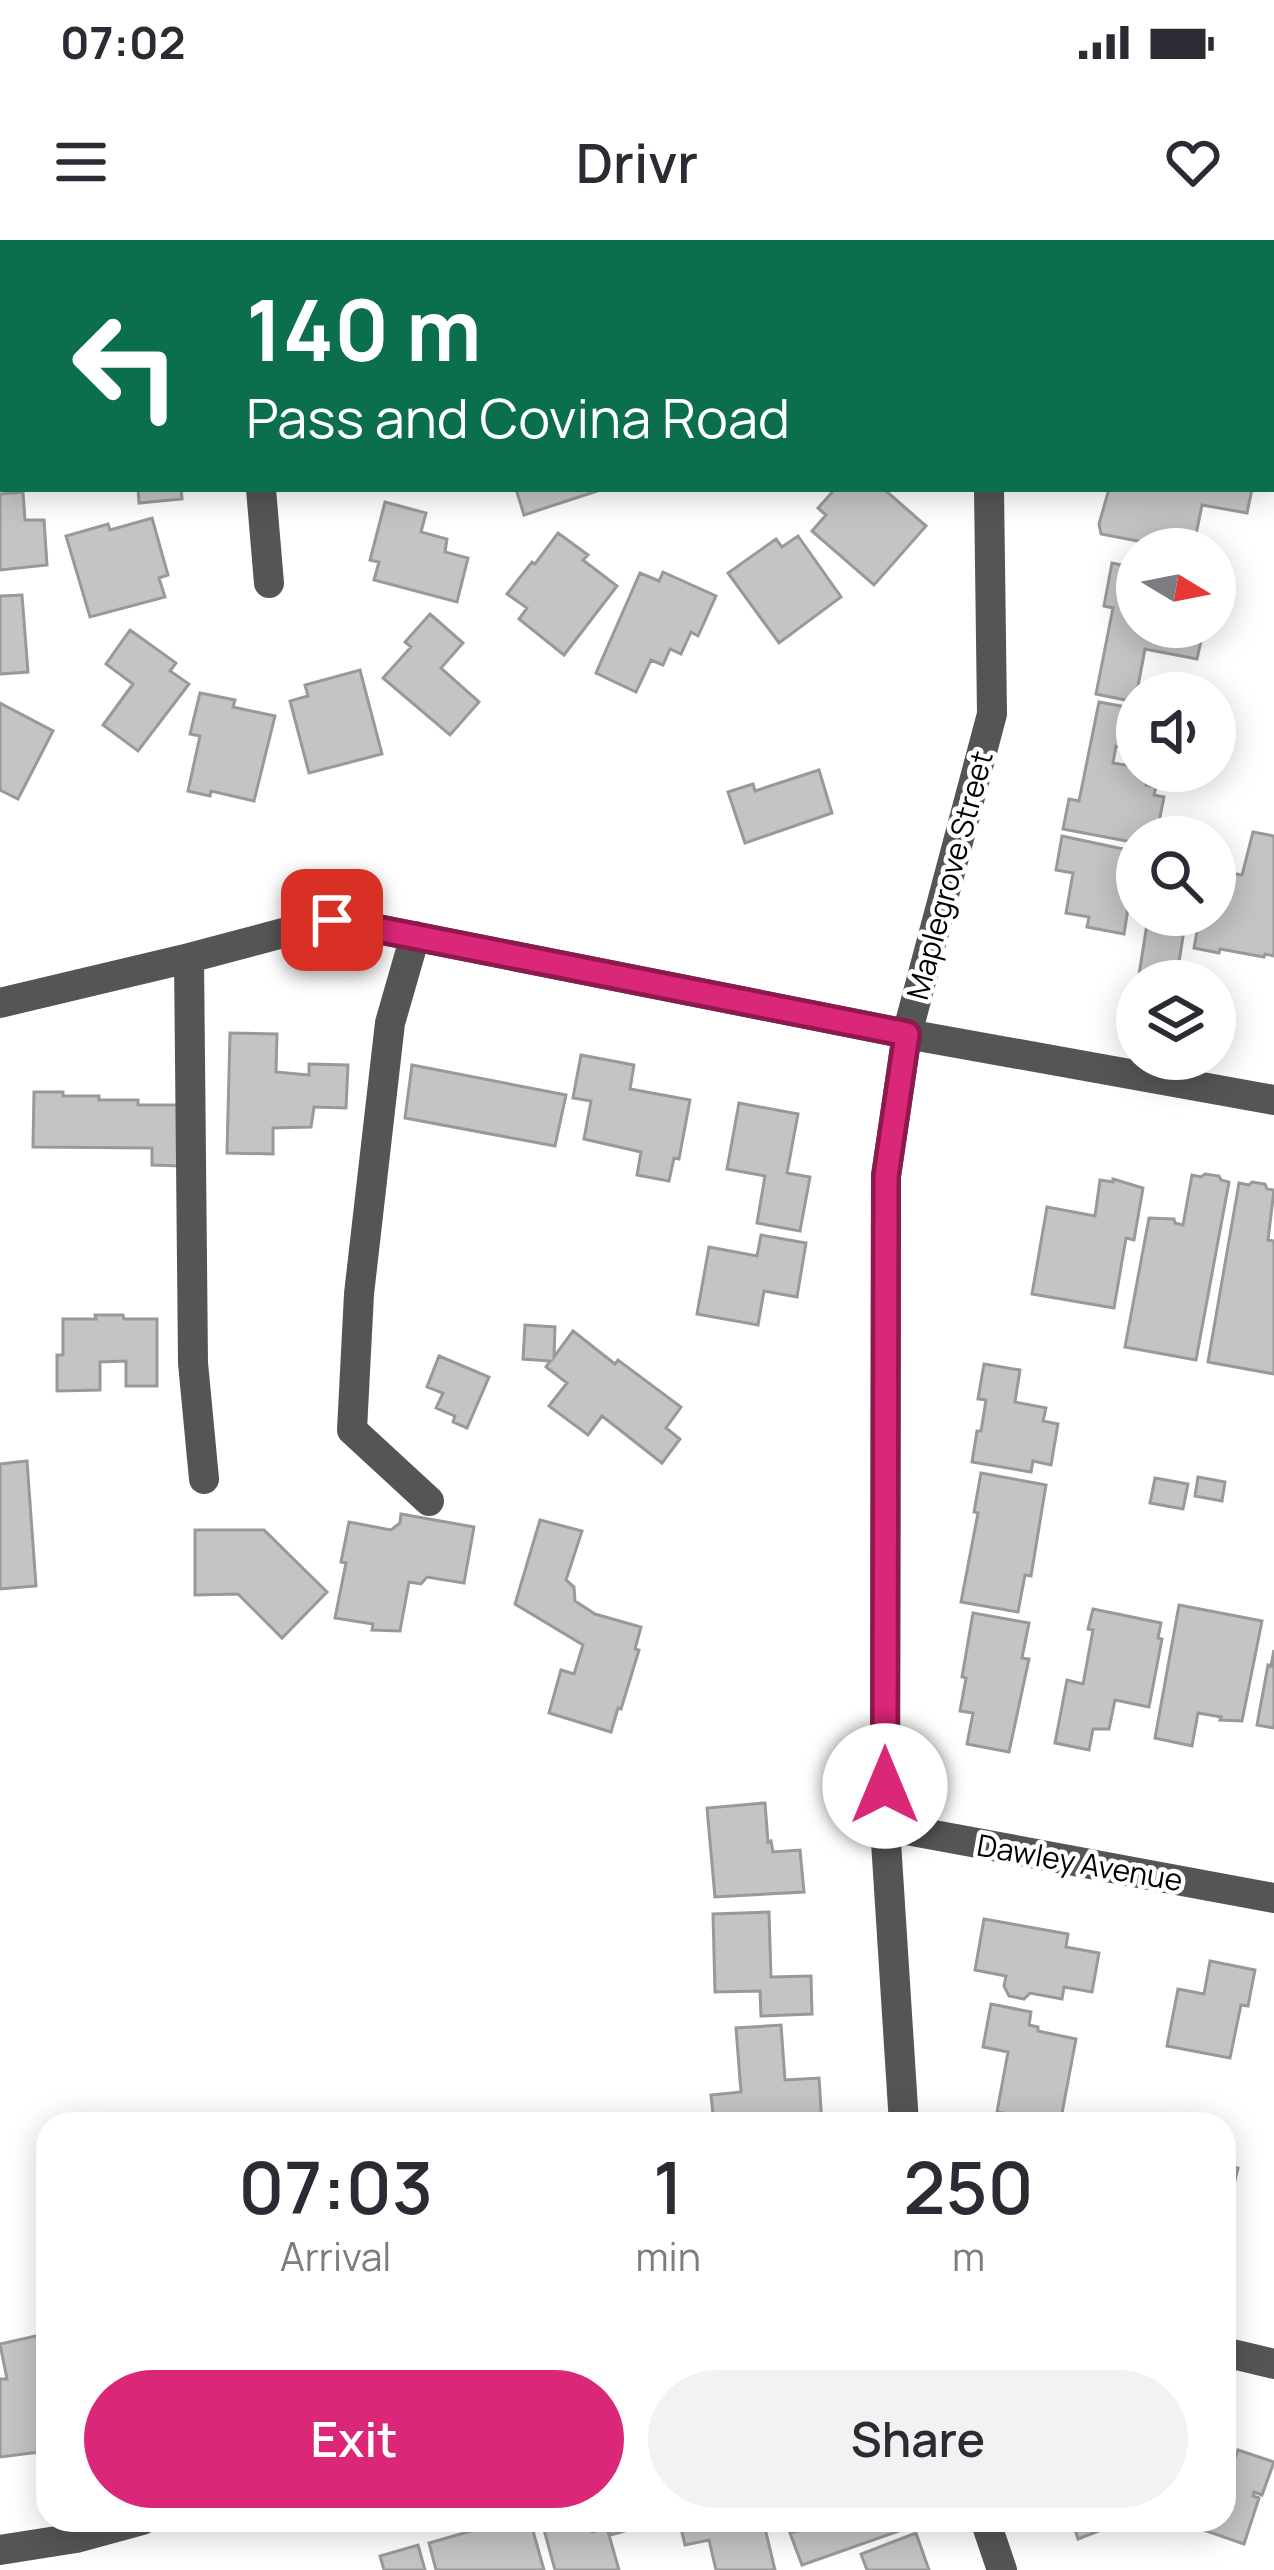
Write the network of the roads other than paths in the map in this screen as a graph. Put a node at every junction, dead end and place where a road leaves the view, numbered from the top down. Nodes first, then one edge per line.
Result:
1 (261, 492) edge
2 (988, 492) edge
3 (269, 583) dead end
4 (415, 936) junction
5 (189, 958) junction
6 (0, 1003) edge
7 (907, 1034) junction
8 (1274, 1100) edge
9 (204, 1479) dead end
10 (429, 1501) dead end
11 (885, 1826) junction
12 (1274, 1898) edge
13 (903, 2112) edge
14 (1236, 2355) edge
15 (1274, 2364) edge
16 (98, 2532) edge
17 (989, 2532) edge
18 (0, 2549) edge
19 (1002, 2570) edge

1 - 3 street
2 - 7 street, Maplegrove Street
4 - 5 street
4 - 7 street
4 - 10 street
5 - 6 street
5 - 9 street
7 - 8 street
7 - 11 street, Maplegrove Street
11 - 12 street, Dawley Avenue
11 - 13 street, Maplegrove Street
14 - 15 street
16 - 18 street
17 - 19 street

